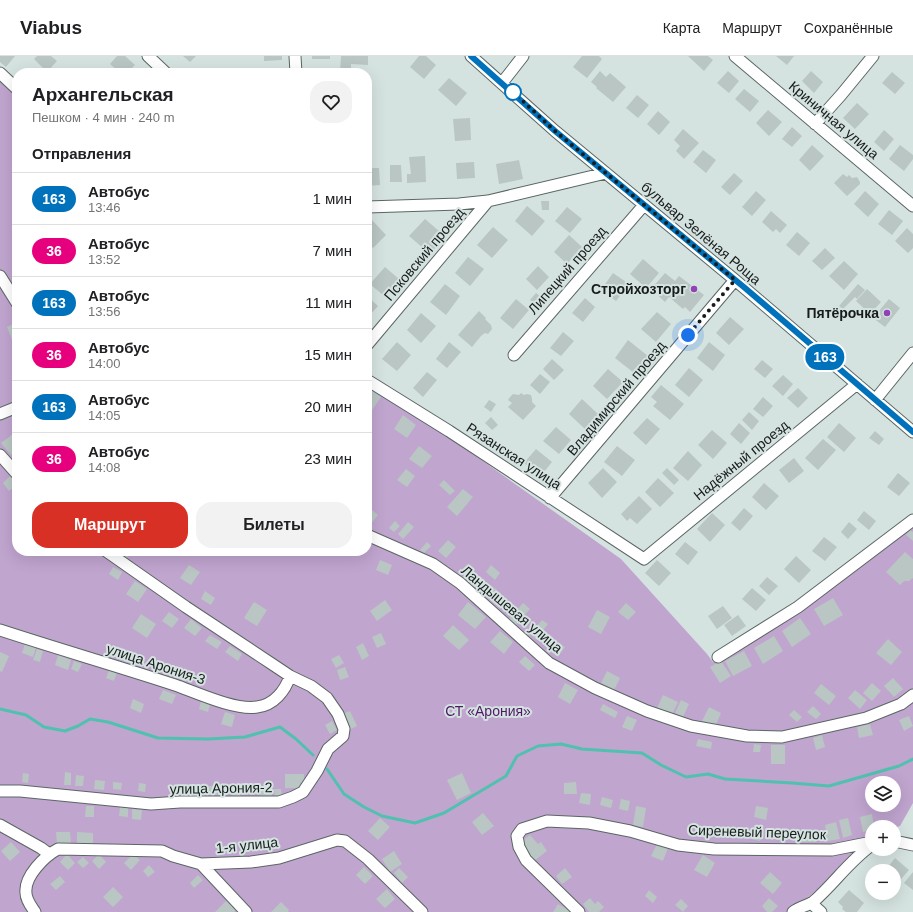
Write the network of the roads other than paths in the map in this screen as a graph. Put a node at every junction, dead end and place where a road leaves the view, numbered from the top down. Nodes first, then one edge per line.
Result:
1 (148, 56) edge
2 (295, 56) edge
3 (471, 56) edge
4 (523, 56) edge
5 (735, 56) edge
6 (873, 56) edge
7 (161, 68) edge
8 (296, 68) edge
9 (0, 72) edge
10 (502, 83) junction
11 (12, 84) edge
12 (815, 124) junction
13 (606, 173) junction
14 (488, 201) junction
15 (644, 205) junction
16 (913, 206) edge
17 (372, 207) edge
18 (0, 276) edge
19 (735, 280) junction
20 (12, 295) edge
21 (372, 339) edge
22 (913, 353) edge
23 (514, 355) dead end
24 (372, 383) edge
25 (857, 384) junction
26 (875, 400) junction
27 (12, 409) edge
28 (0, 414) edge
29 (913, 432) edge
30 (0, 455) edge
31 (12, 468) edge
32 (550, 498) junction
33 (913, 520) edge
34 (372, 537) edge
35 (113, 556) edge
36 (644, 559) joint
37 (0, 630) edge
38 (718, 657) dead end
39 (290, 676) junction
40 (913, 695) edge
41 (0, 792) edge
42 (0, 825) edge
43 (901, 842) edge
44 (865, 845) edge
45 (913, 845) edge
46 (865, 849) edge
47 (49, 851) junction
48 (201, 864) junction
49 (812, 903) junction
50 (35, 912) edge
51 (246, 912) edge
52 (422, 912) edge
53 (579, 912) edge
54 (793, 912) edge
55 (821, 912) edge

1 - 7 street
2 - 8 street
3 - 10 street, бульвар Зелёная Роща
4 - 10 street
5 - 12 street, Криничная улица
6 - 12 street
9 - 11 street
10 - 13 street, бульвар Зелёная Роща
12 - 16 street, Криничная улица
13 - 14 street
13 - 15 street, бульвар Зелёная Роща
14 - 17 street
14 - 21 street, Псковский проезд
15 - 19 street, бульвар Зелёная Роща
15 - 23 street, Липецкий проезд
18 - 20 street
19 - 25 street, бульвар Зелёная Роща
19 - 32 street, Владимирский проезд
22 - 26 street
24 - 32 street, Рязанская улица
25 - 26 street, бульвар Зелёная Роща
25 - 36 street, Надёжный проезд
26 - 29 street, бульвар Зелёная Роща
27 - 28 street
30 - 31 street
32 - 36 street, Рязанская улица
33 - 38 street
34 - 40 street, Ландышевая улица
35 - 39 street, улица Арония-2
37 - 39 street, улица Арония-3
39 - 41 street, улица Арония-2
42 - 47 street
43 - 45 street
44 - 53 street, Сиреневый переулок
46 - 49 street
47 - 48 street, 1-я улица
47 - 50 street
48 - 51 street
48 - 52 street, 1-я улица
49 - 54 street
49 - 55 street

